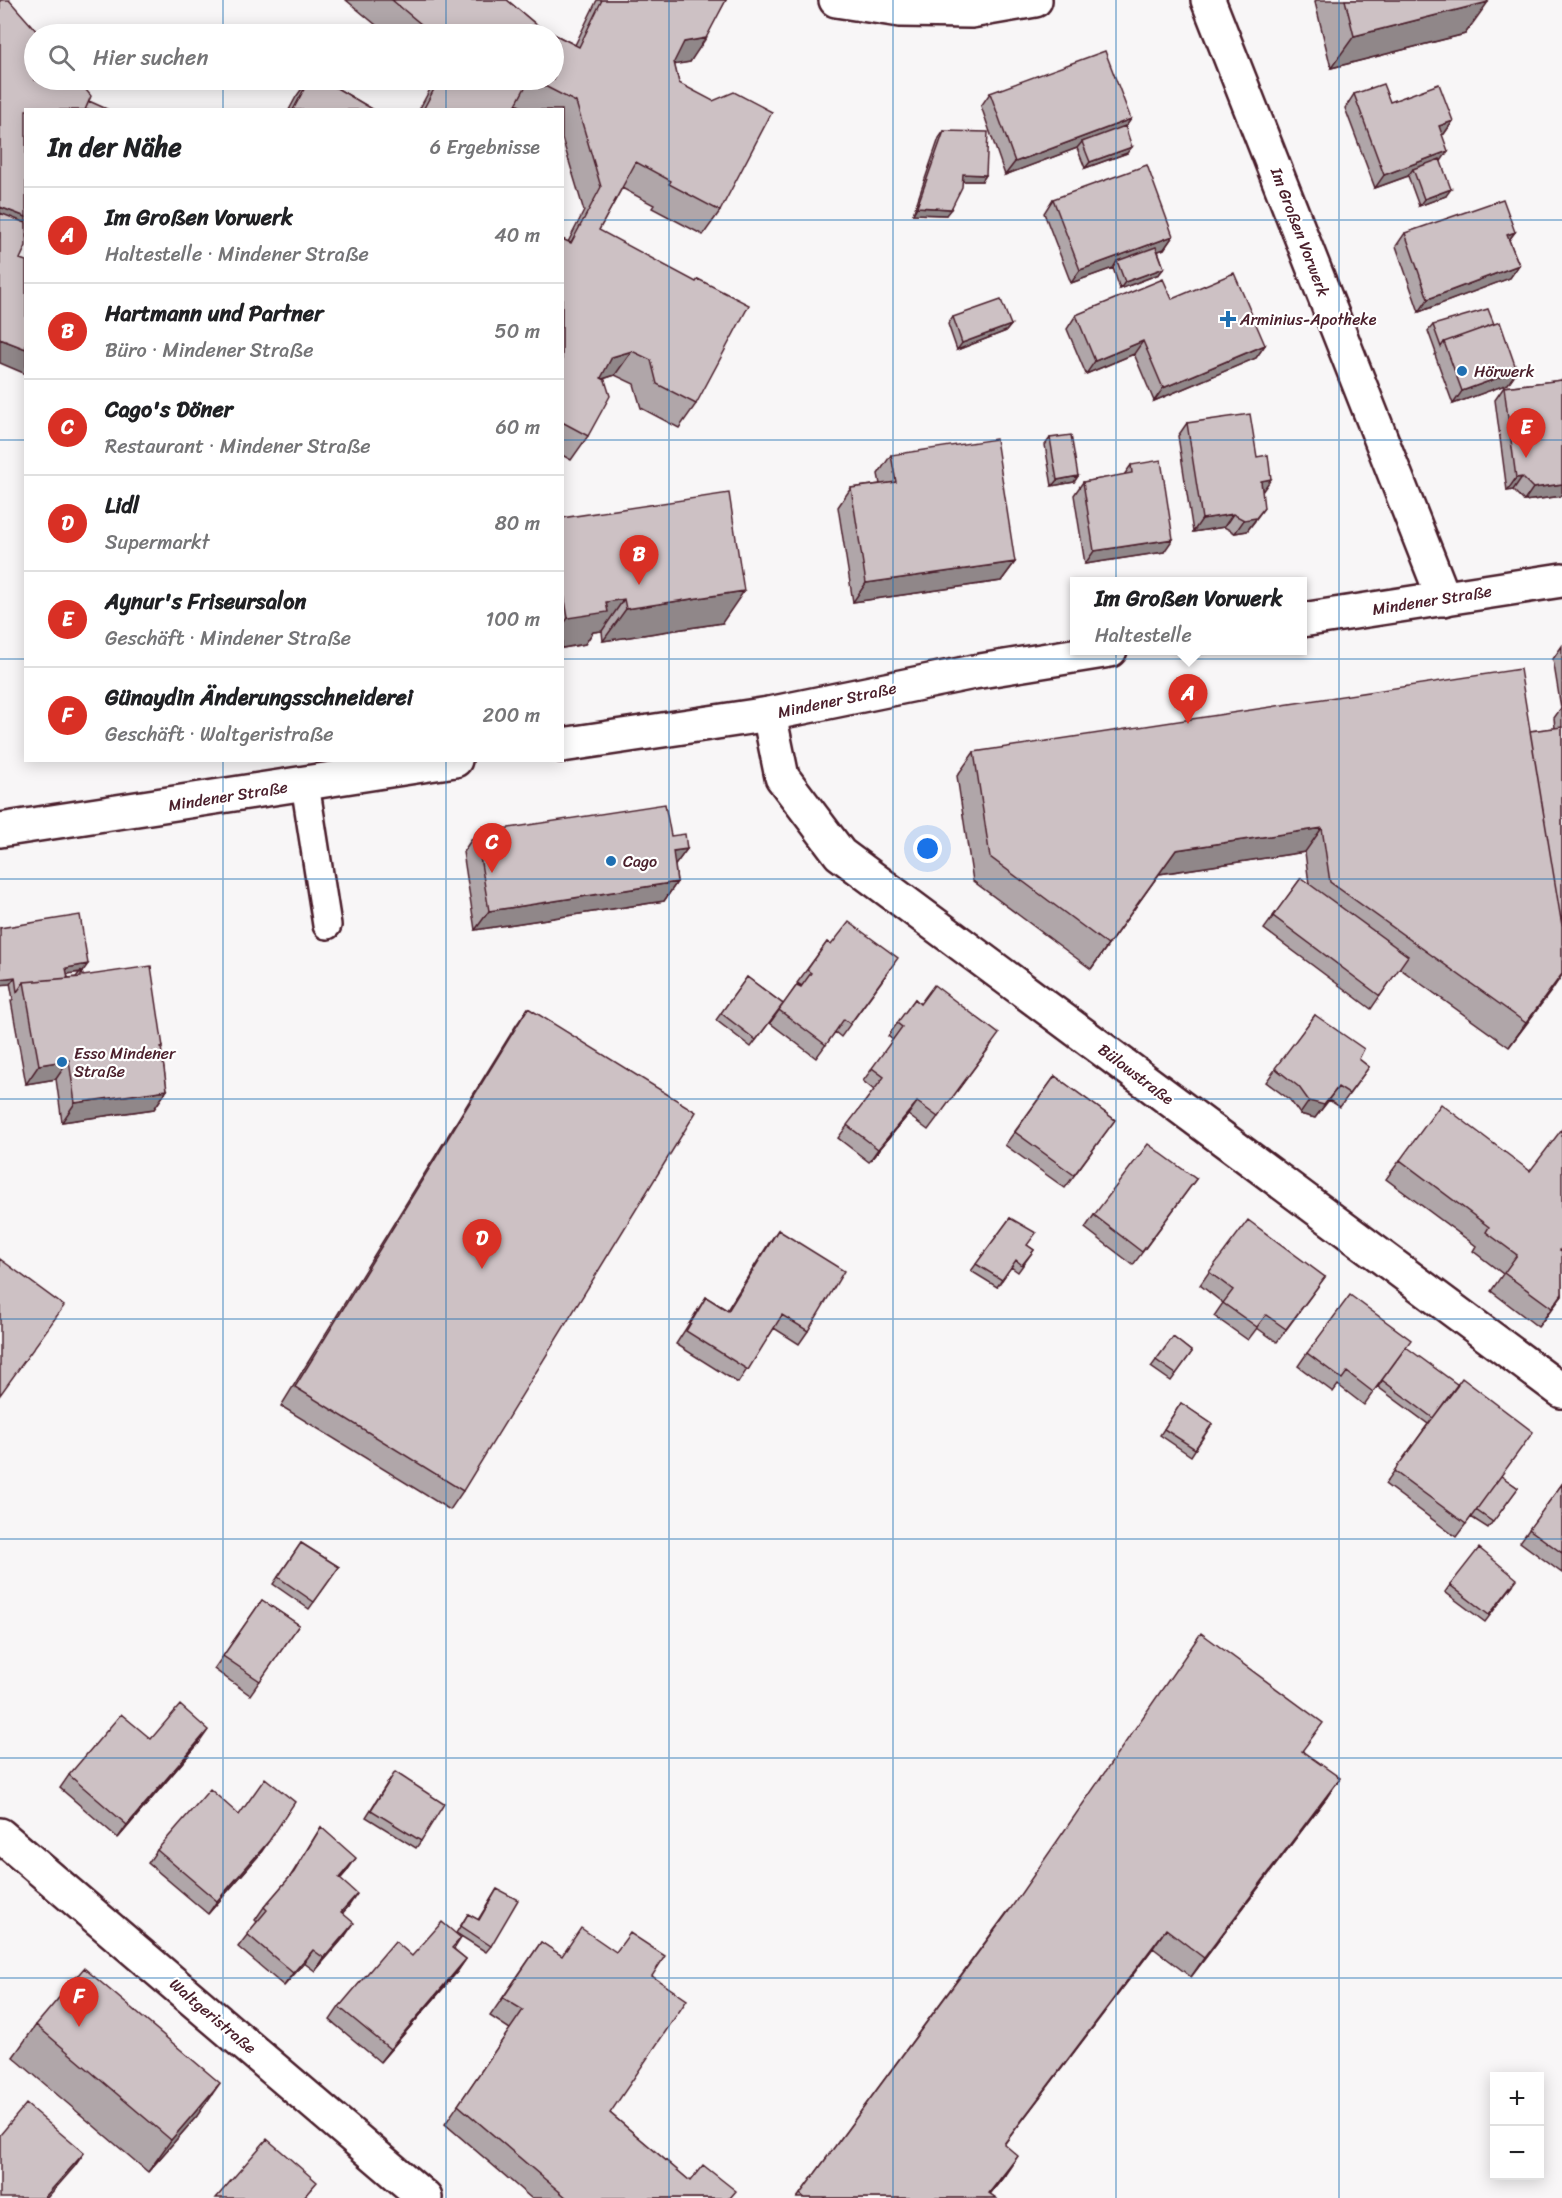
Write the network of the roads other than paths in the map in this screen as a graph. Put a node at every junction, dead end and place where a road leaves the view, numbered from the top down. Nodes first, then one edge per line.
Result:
1 (836, 0) edge
2 (1035, 0) edge
3 (1208, 0) edge
4 (1562, 580) edge
5 (1444, 598) junction
6 (1307, 619) edge
7 (1084, 655) edge
8 (769, 714) junction
9 (564, 745) edge
10 (442, 762) edge
11 (305, 784) junction
12 (0, 830) edge
13 (327, 925) dead end
14 (1562, 1391) edge
15 (0, 1835) edge
16 (425, 2198) edge

1 - 2 street
3 - 5 street, Im Großen Vorwerk
4 - 5 street, Mindener Straße
5 - 6 street, Mindener Straße
7 - 8 street, Mindener Straße
8 - 9 street, Mindener Straße
8 - 14 street, Bülowstraße
10 - 11 street, Mindener Straße
11 - 12 street, Mindener Straße
11 - 13 lane
15 - 16 street, Waltgeristraße

